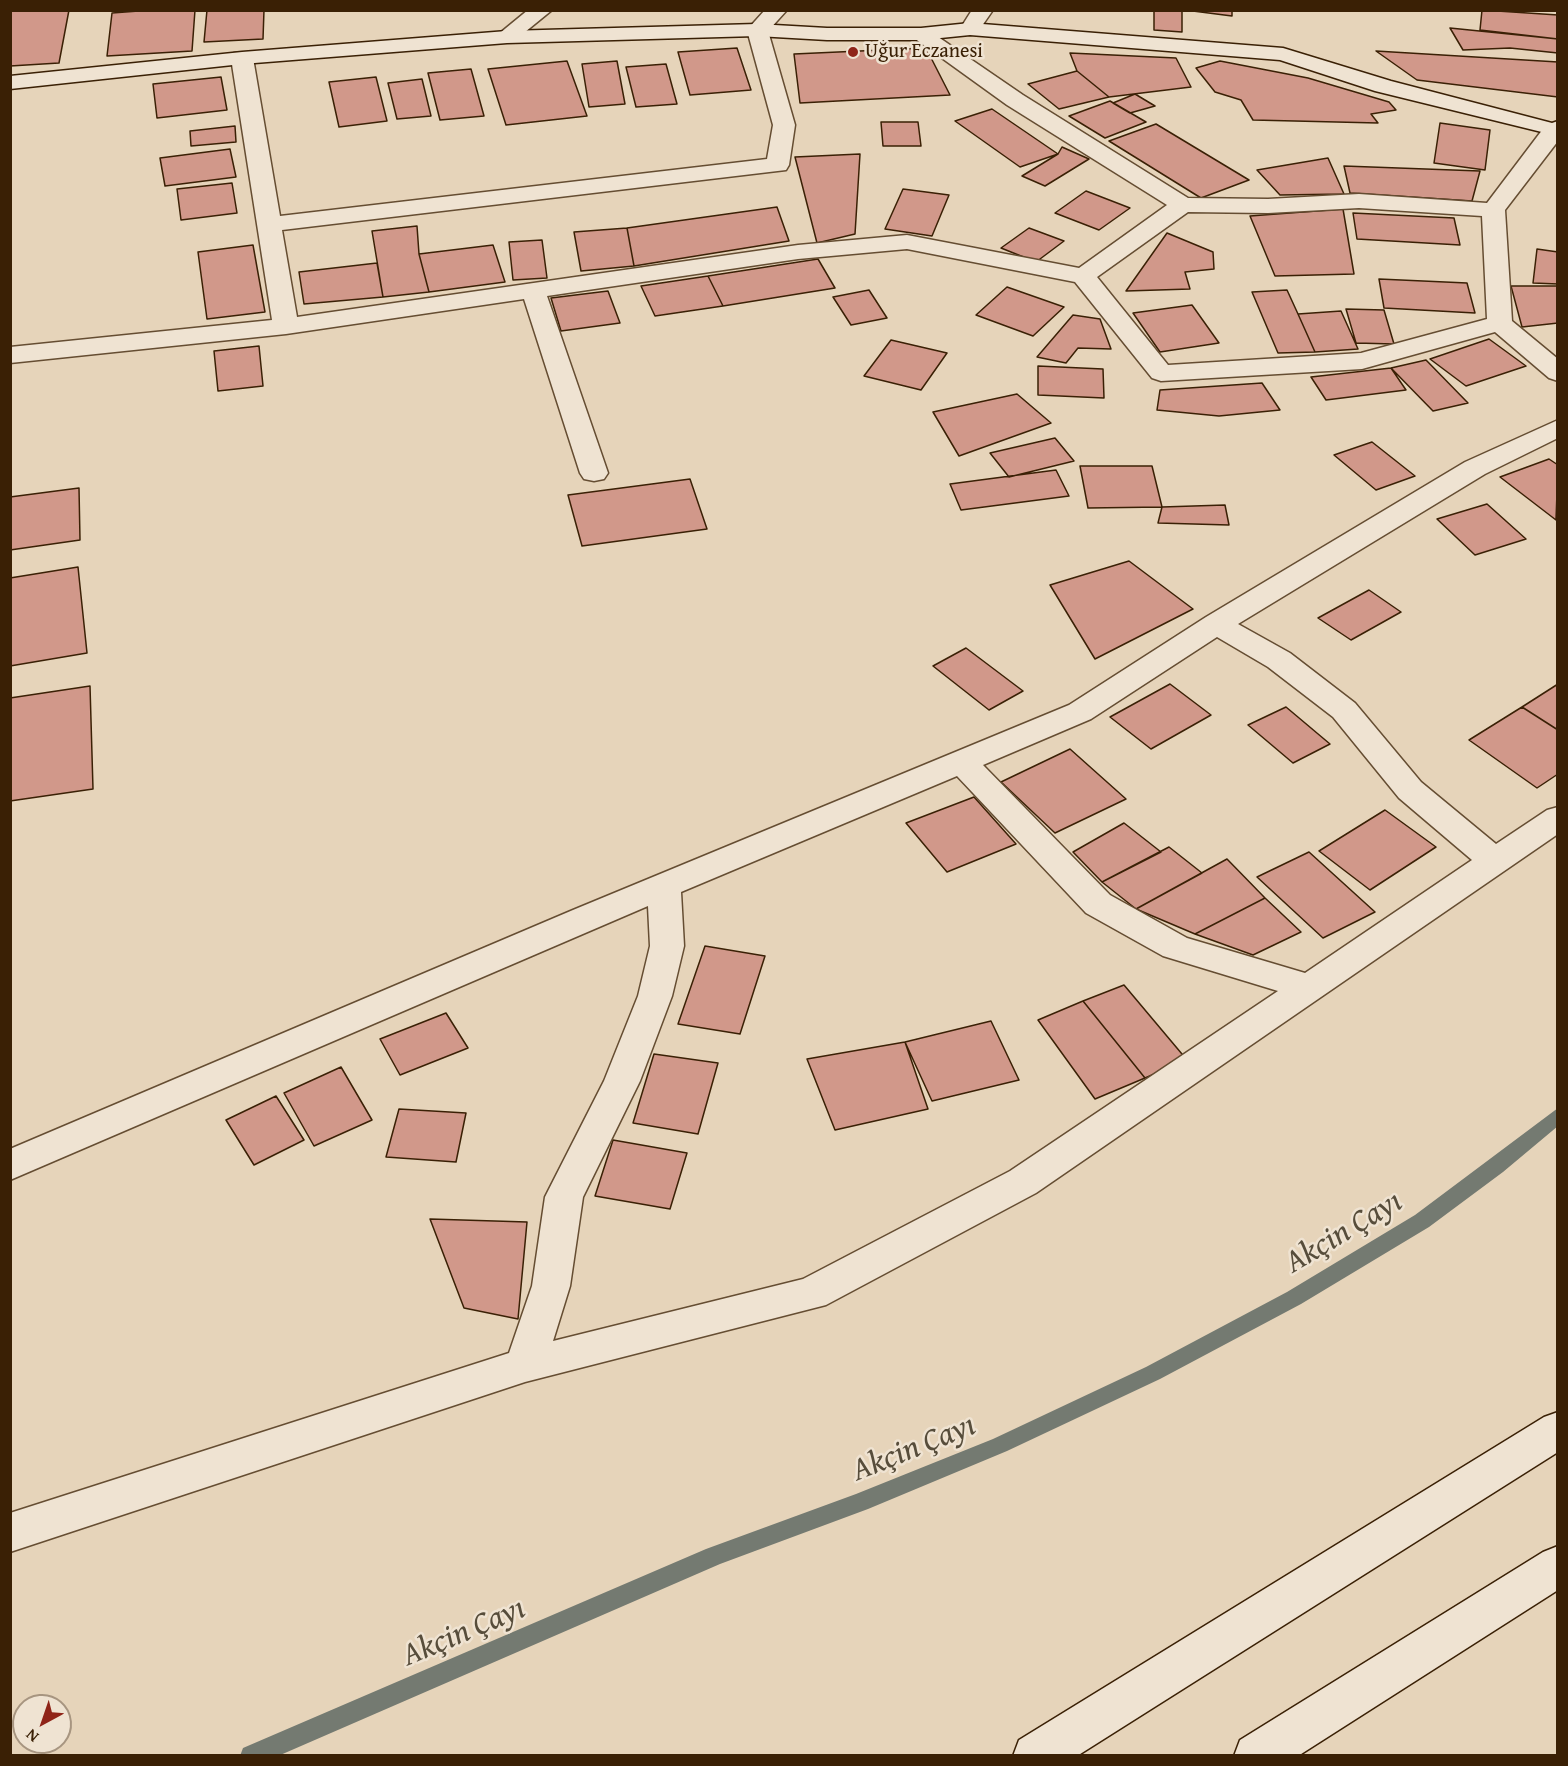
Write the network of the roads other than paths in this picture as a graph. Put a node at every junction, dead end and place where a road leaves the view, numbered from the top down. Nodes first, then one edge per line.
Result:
1 (542, 10) edge
2 (777, 10) edge
3 (983, 10) edge
4 (970, 29) junction
5 (757, 30) junction
6 (921, 34) junction
7 (507, 38) junction
8 (242, 58) junction
9 (10, 83) edge
10 (1556, 129) edge
11 (1183, 205) junction
12 (1494, 210) junction
13 (269, 224) junction
14 (1083, 276) junction
15 (533, 290) junction
16 (1500, 323) junction
17 (286, 326) junction
18 (10, 355) edge
19 (1557, 373) edge
20 (1557, 428) edge
21 (594, 473) dead end
22 (1216, 624) junction
23 (963, 762) junction
24 (1557, 818) edge
25 (1495, 862) junction
26 (664, 888) junction
27 (1308, 987) junction
28 (10, 1165) edge
29 (525, 1365) junction
30 (1557, 1430) edge
31 (10, 1533) edge
32 (1557, 1566) edge
33 (1035, 1755) edge
34 (1256, 1755) edge

1 - 7 street
2 - 5 street
3 - 4 street
4 - 6 street
4 - 10 street
5 - 6 street
5 - 7 street
5 - 13 street
6 - 11 street
7 - 8 street
8 - 9 street
8 - 13 street
10 - 12 street
11 - 12 street
11 - 14 street
12 - 16 street
13 - 17 street
14 - 15 street
14 - 16 street
15 - 17 street
15 - 21 street
16 - 19 street
17 - 18 street
20 - 22 street
22 - 23 street
22 - 25 street
23 - 26 street
23 - 27 street
24 - 25 street
25 - 27 street
26 - 28 street
26 - 29 street
27 - 29 street
29 - 31 street
30 - 33 street
32 - 34 street

